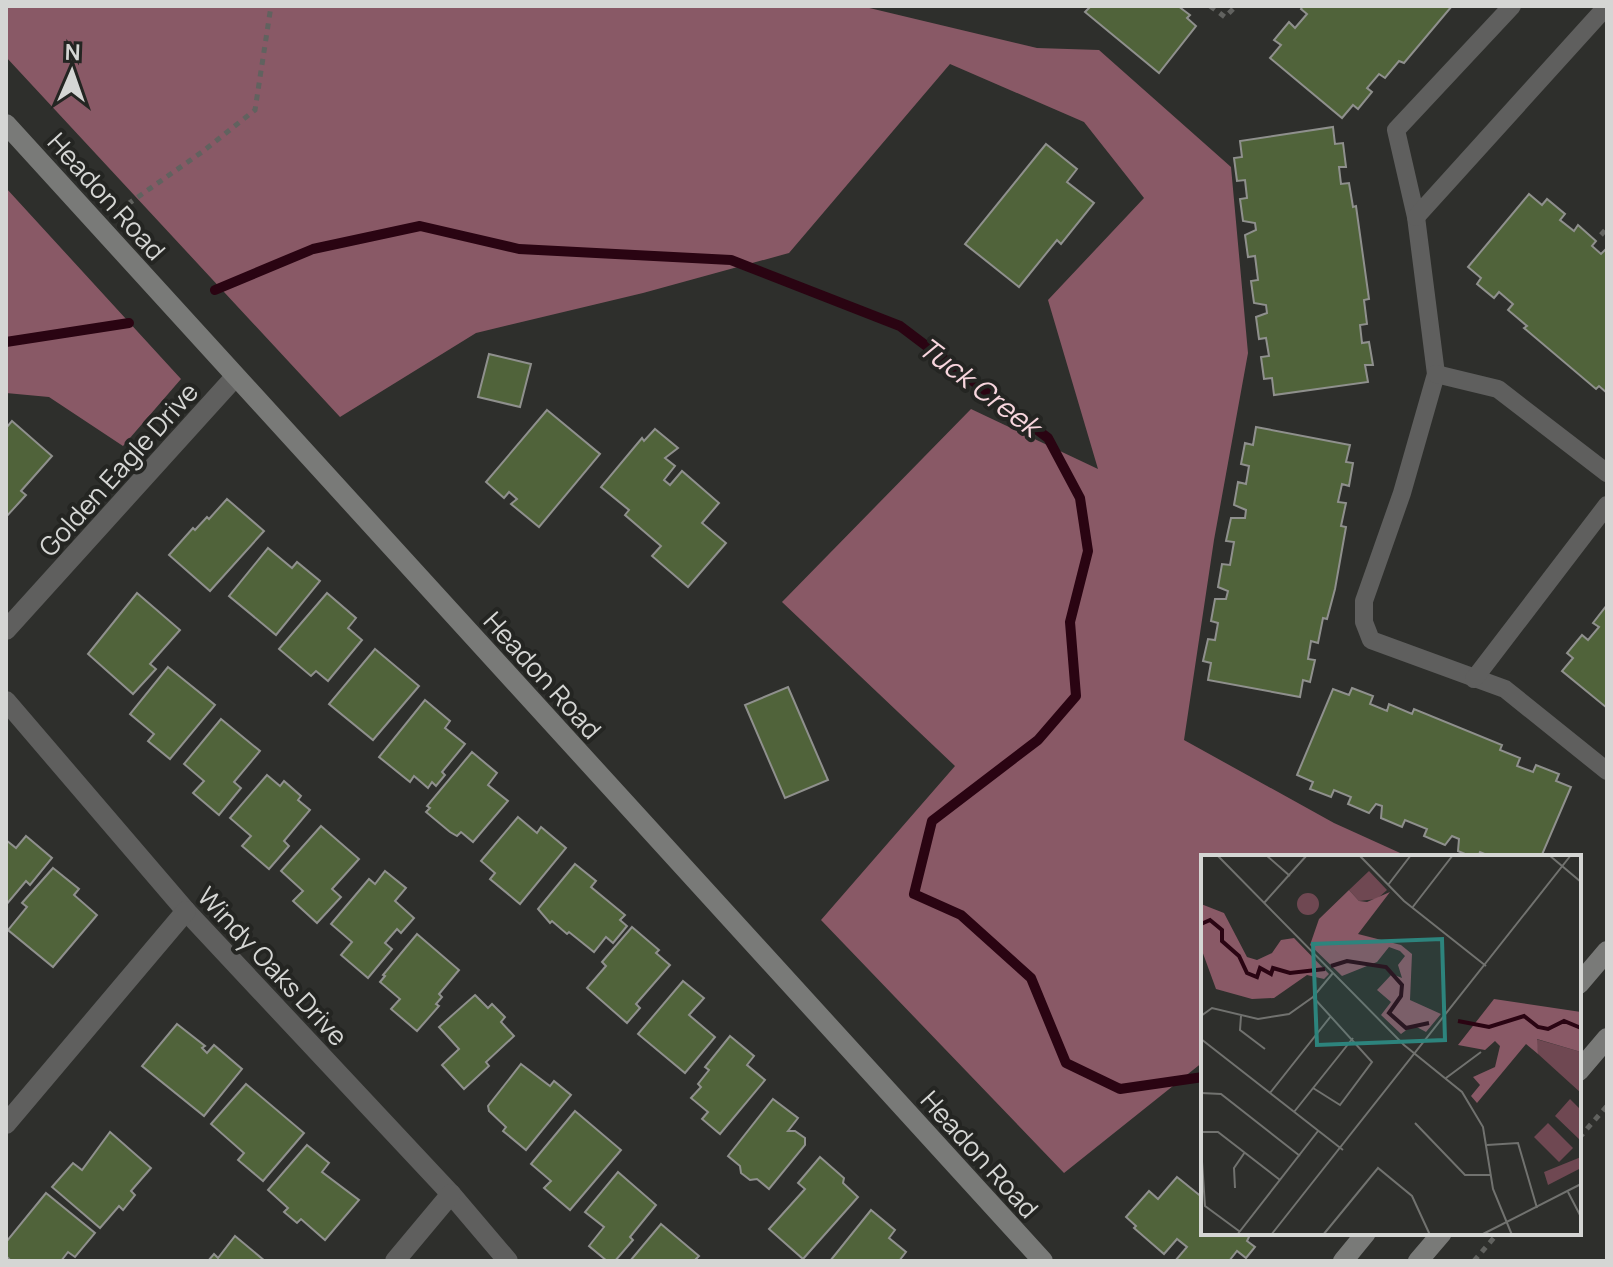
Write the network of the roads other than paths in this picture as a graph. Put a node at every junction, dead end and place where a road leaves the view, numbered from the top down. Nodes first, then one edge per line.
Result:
1 (1512, 6) edge
2 (1607, 6) edge
3 (6, 124) edge
4 (1416, 217) junction
5 (1436, 374) junction
6 (235, 377) junction
7 (1607, 473) edge
8 (1607, 505) edge
9 (6, 630) edge
10 (1474, 679) junction
11 (6, 701) edge
12 (1607, 771) edge
13 (186, 911) junction
14 (1607, 951) edge
15 (1581, 982) edge
16 (1607, 1038) edge
17 (1581, 1069) edge
18 (6, 1124) edge
19 (451, 1194) junction
20 (1364, 1235) edge
21 (1440, 1235) edge
22 (395, 1261) edge
23 (508, 1261) edge
24 (1043, 1261) edge
25 (1343, 1261) edge
26 (1418, 1261) edge

1 - 4 lane
2 - 4 lane
3 - 6 street, Headon Road
4 - 5 lane
5 - 7 lane
5 - 10 lane
6 - 9 street, Golden Eagle Drive
6 - 24 street, Headon Road
8 - 10 lane
10 - 12 lane
11 - 13 street, Windy Oaks Drive
13 - 18 street
13 - 19 street, Windy Oaks Drive
14 - 15 street
16 - 17 street
19 - 22 street
19 - 23 street, Windy Oaks Drive
20 - 25 street
21 - 26 street

